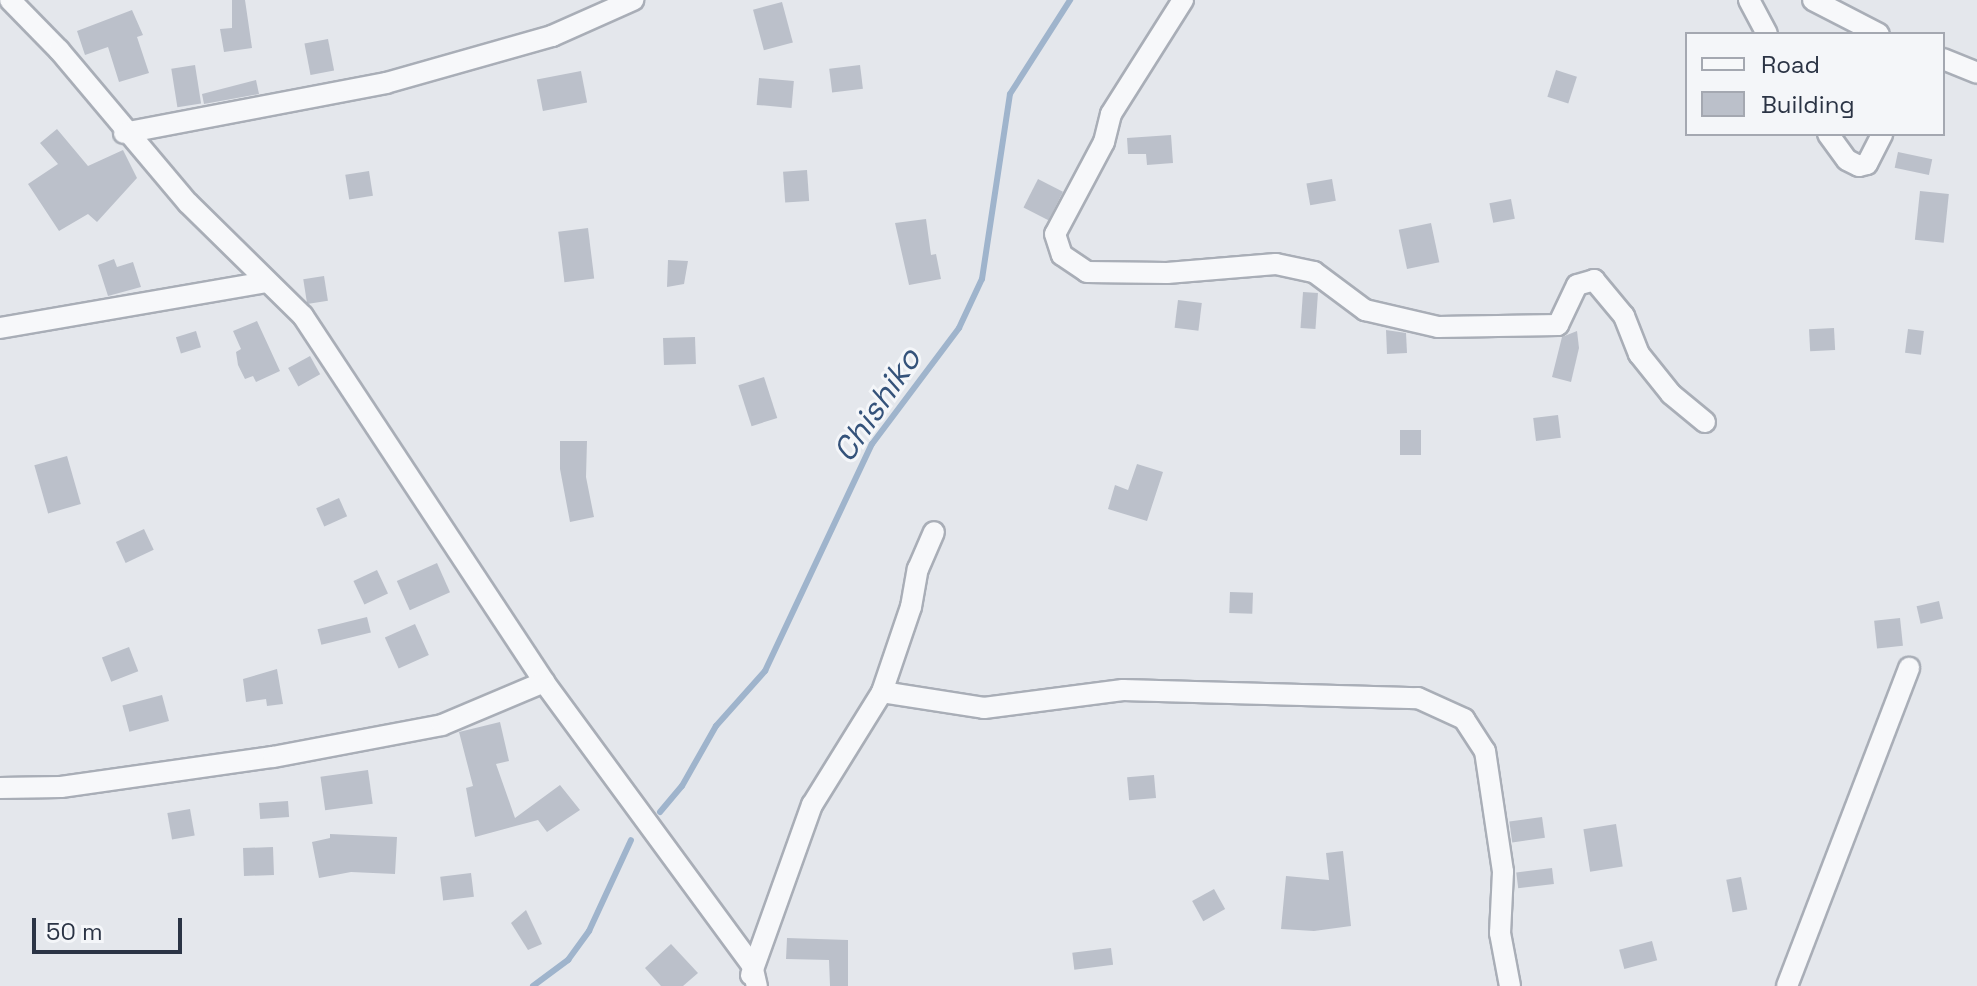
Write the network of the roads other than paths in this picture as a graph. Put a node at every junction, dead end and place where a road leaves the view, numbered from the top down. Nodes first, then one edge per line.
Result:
1 (10, 0) edge
2 (633, 0) edge
3 (1183, 0) edge
4 (1749, 0) edge
5 (1813, 0) edge
6 (1766, 32) edge
7 (1875, 32) edge
8 (1945, 60) edge
9 (1977, 73) edge
10 (124, 133) junction
11 (1829, 136) edge
12 (1881, 136) edge
13 (267, 282) junction
14 (0, 328) edge
15 (1705, 422) dead end
16 (934, 532) dead end
17 (1909, 668) dead end
18 (544, 682) junction
19 (882, 692) junction
20 (0, 788) edge
21 (752, 965) junction
22 (749, 986) edge
23 (757, 986) edge
24 (1510, 986) edge
25 (1787, 986) edge

1 - 10 street
2 - 10 street
3 - 15 street
4 - 6 street
5 - 7 street
8 - 9 street
10 - 13 street
11 - 12 street
13 - 14 street
13 - 18 street
16 - 19 street
17 - 25 street
18 - 20 street
18 - 21 street
19 - 21 street
19 - 24 street
21 - 22 street
21 - 23 street

